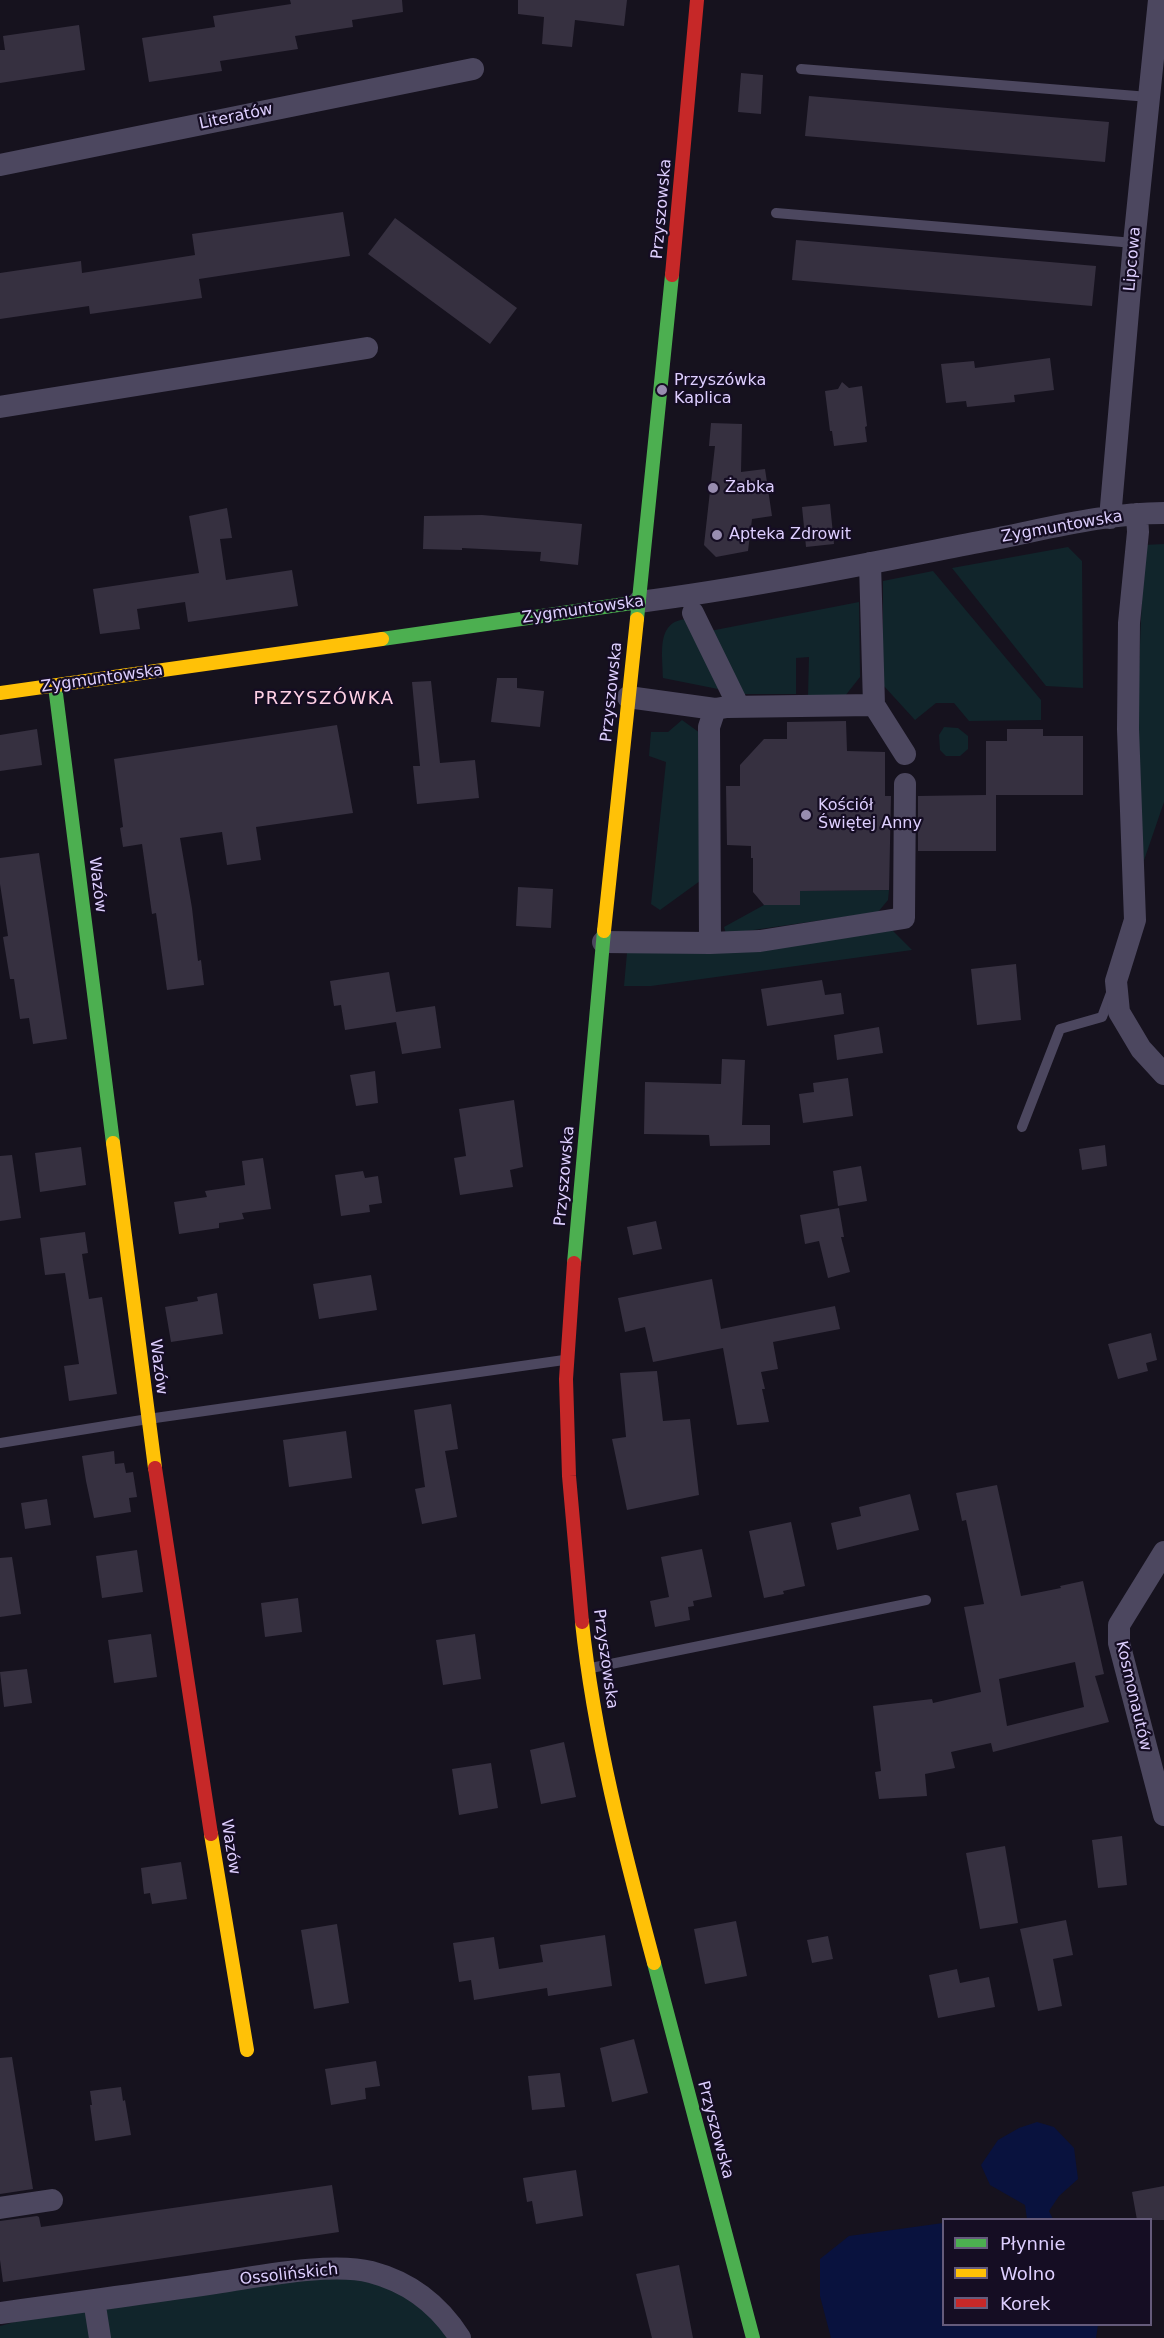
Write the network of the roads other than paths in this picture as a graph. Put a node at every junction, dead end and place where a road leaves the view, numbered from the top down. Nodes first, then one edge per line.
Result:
1 (697, 0) edge
2 (1159, 0) edge
3 (473, 69) dead end
4 (801, 69) dead end
5 (1149, 97) junction
6 (0, 165) edge
7 (776, 213) dead end
8 (1134, 243) junction
9 (367, 348) dead end
10 (0, 407) edge
11 (1164, 513) edge
12 (1137, 514) junction
13 (1110, 518) junction
14 (870, 563) junction
15 (639, 602) junction
16 (693, 613) dead end
17 (55, 686) junction
18 (0, 693) edge
19 (628, 697) junction
20 (874, 705) junction
21 (740, 707) junction
22 (715, 709) junction
23 (905, 754) dead end
24 (905, 784) dead end
25 (603, 942) junction
26 (710, 944) junction
27 (1116, 981) junction
28 (1164, 1074) edge
29 (1022, 1127) dead end
30 (567, 1360) junction
31 (148, 1419) junction
32 (0, 1443) edge
33 (1164, 1552) edge
34 (926, 1600) dead end
35 (587, 1669) junction
36 (1164, 1815) edge
37 (247, 2050) dead end
38 (52, 2200) dead end
39 (0, 2208) edge
40 (94, 2300) junction
41 (0, 2313) edge
42 (100, 2338) edge
43 (460, 2338) edge
44 (753, 2338) edge

1 - 15 street, Przyszowska
2 - 5 street, Lipcowa
3 - 6 street, Literatów
4 - 5 lane
5 - 8 street, Lipcowa
7 - 8 lane
8 - 13 street, Lipcowa
9 - 10 street
11 - 12 street, Zygmuntowska
12 - 13 street, Zygmuntowska
12 - 27 street
13 - 14 street, Zygmuntowska
14 - 15 street, Zygmuntowska
14 - 20 street
15 - 17 street, Zygmuntowska
15 - 19 street, Przyszowska
16 - 21 street
17 - 18 street, Zygmuntowska
17 - 31 street, Wazów
19 - 22 street
19 - 25 street, Przyszowska
20 - 21 street
20 - 23 street
21 - 22 street
22 - 26 street
24 - 26 street
25 - 26 street
25 - 30 street, Przyszowska
27 - 28 street
27 - 29 lane
30 - 31 lane
30 - 35 street, Przyszowska
31 - 32 lane
31 - 37 street, Wazów
33 - 36 street, Kosmonautów
34 - 35 lane
35 - 44 street, Przyszowska
38 - 39 street
40 - 41 street, Ossolińskich
40 - 42 street
40 - 43 street, Ossolińskich

